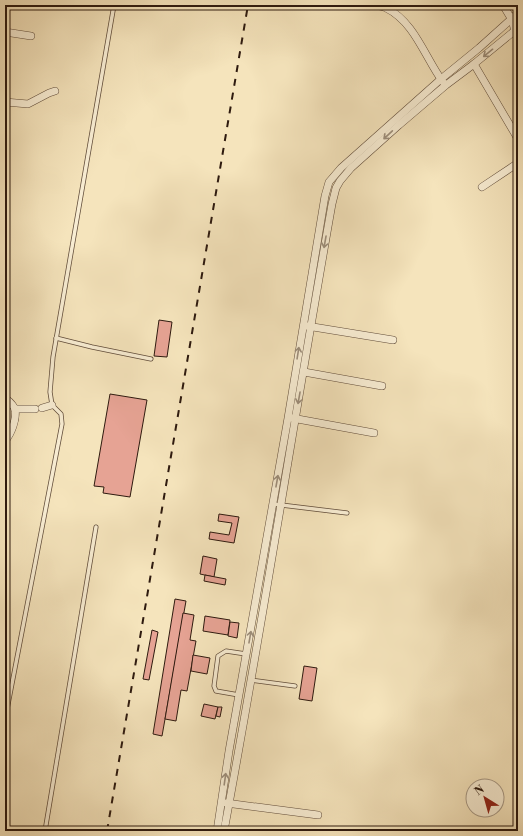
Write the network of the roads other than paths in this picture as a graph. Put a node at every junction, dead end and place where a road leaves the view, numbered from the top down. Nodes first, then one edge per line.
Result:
1 (114, 5) edge
2 (374, 5) edge
3 (503, 5) edge
4 (518, 14) edge
5 (512, 20) junction
6 (5, 32) edge
7 (517, 32) edge
8 (31, 36) dead end
9 (474, 64) junction
10 (441, 79) junction
11 (446, 85) junction
12 (55, 92) dead end
13 (5, 102) edge
14 (518, 139) edge
15 (518, 163) edge
16 (482, 187) dead end
17 (306, 326) junction
18 (56, 338) junction
19 (393, 340) dead end
20 (151, 359) dead end
21 (304, 372) junction
22 (382, 386) dead end
23 (5, 398) edge
24 (52, 405) junction
25 (15, 409) junction
26 (292, 418) junction
27 (374, 433) dead end
28 (5, 441) edge
29 (273, 504) junction
30 (281, 505) junction
31 (347, 513) dead end
32 (96, 527) dead end
33 (246, 655) junction
34 (251, 680) junction
35 (295, 686) dead end
36 (239, 695) junction
37 (5, 720) edge
38 (222, 803) junction
39 (229, 804) junction
40 (318, 815) dead end
41 (45, 831) edge
42 (217, 831) edge
43 (224, 831) edge

1 - 18 lane
2 - 10 street
3 - 5 street
4 - 5 street
5 - 7 street
5 - 10 street
6 - 8 street
7 -> 9 street
9 - 11 street
9 - 14 street
10 - 11 street
10 - 17 street
11 -> 17 street
12 - 13 street
15 - 16 street
17 - 19 street
17 - 21 street
26 -> 17 street
18 - 20 lane
18 - 24 lane
21 - 22 street
21 -> 26 street
23 - 25 street
24 - 25 street
24 - 37 lane
25 - 28 street
26 - 27 street
29 -> 26 street
26 - 30 street
29 - 30 lane
33 -> 29 street
30 - 31 lane
30 - 34 street
32 - 41 lane
33 - 36 street
33 - 36 lane
34 - 35 lane
34 - 39 street
38 -> 36 street
38 - 39 street
38 - 42 street
39 - 40 street
39 - 43 street

